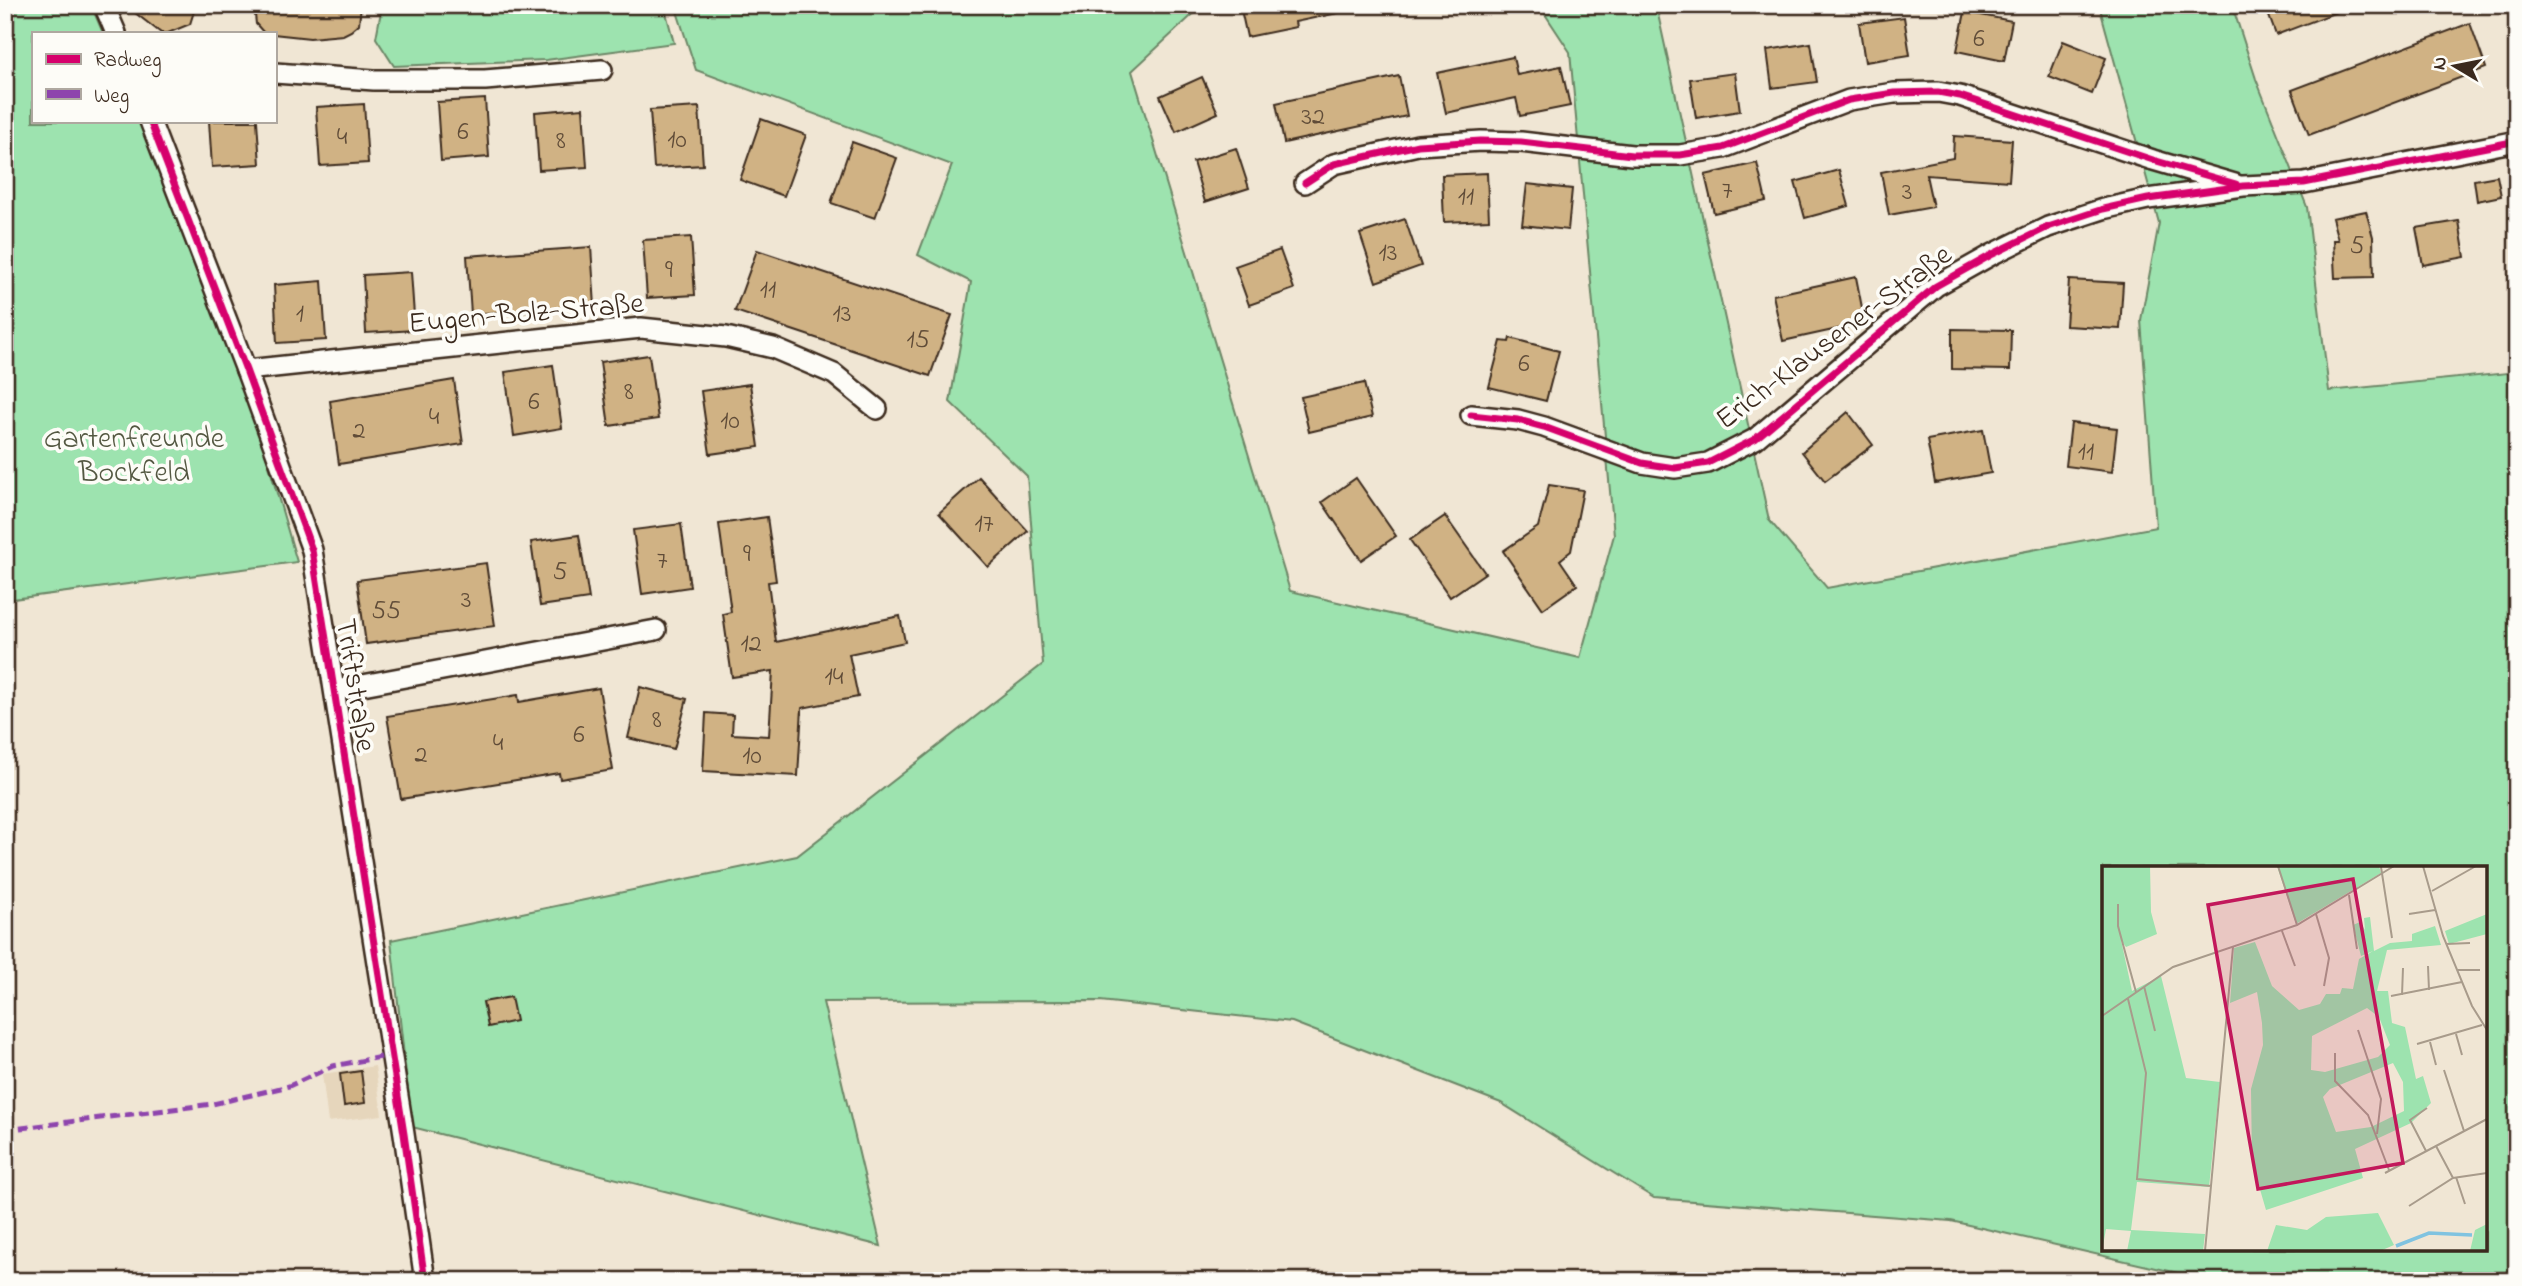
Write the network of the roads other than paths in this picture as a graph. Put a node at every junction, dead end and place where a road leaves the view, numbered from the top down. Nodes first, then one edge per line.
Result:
1 (104, 5) edge
2 (116, 32) edge
3 (602, 70) dead end
4 (276, 73) edge
5 (150, 122) edge
6 (2517, 141) edge
7 (1305, 183) dead end
8 (2243, 186) junction
9 (246, 370) junction
10 (877, 409) dead end
11 (1471, 415) dead end
12 (656, 630) dead end
13 (336, 690) junction
14 (425, 1281) edge

1 - 2 street
3 - 4 street
5 - 9 street, Triftstraße
6 - 8 street, Erich-Klausener-Straße
7 - 8 street
8 - 11 street, Erich-Klausener-Straße
9 - 10 street, Eugen-Bolz-Straße
9 - 13 street, Triftstraße
12 - 13 street
13 - 14 street, Triftstraße

